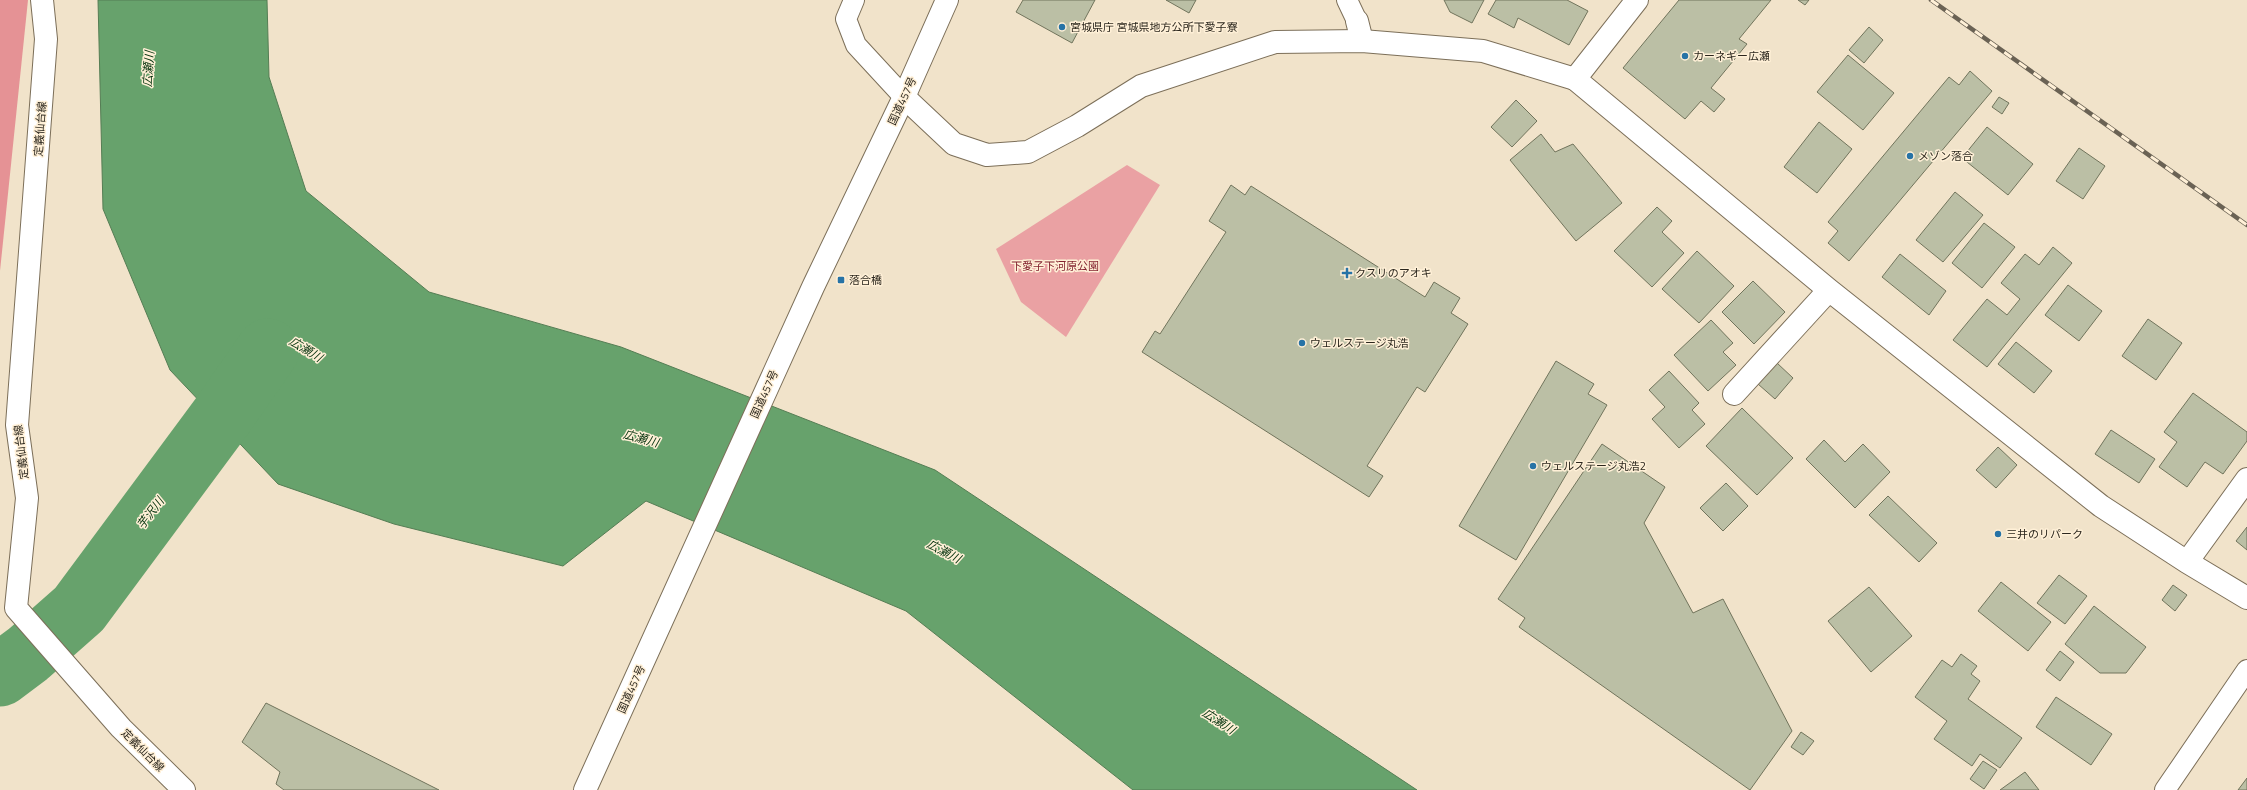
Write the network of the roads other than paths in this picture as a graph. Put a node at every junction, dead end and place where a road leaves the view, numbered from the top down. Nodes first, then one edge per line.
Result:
1 (42, 0) edge
2 (854, 0) edge
3 (947, 0) edge
4 (1347, 0) edge
5 (1637, 0) edge
6 (1357, 21) joint
7 (1362, 41) junction
8 (1575, 79) junction
9 (904, 97) junction
10 (1829, 290) junction
11 (1734, 394) dead end
12 (2247, 479) edge
13 (2187, 562) junction
14 (2247, 598) edge
15 (2247, 670) edge
16 (184, 790) edge
17 (585, 790) edge
18 (2165, 790) edge

1 - 16 main road, 定義仙台線
2 - 9 lane
3 - 9 main road, 国道457号
4 - 6 lane
5 - 8 main road
6 - 7 main road
7 - 8 main road
7 - 9 main road
8 - 10 main road
9 - 17 main road, 国道457号
10 - 11 main road
10 - 13 main road
12 - 13 main road
13 - 14 main road
15 - 18 lane

